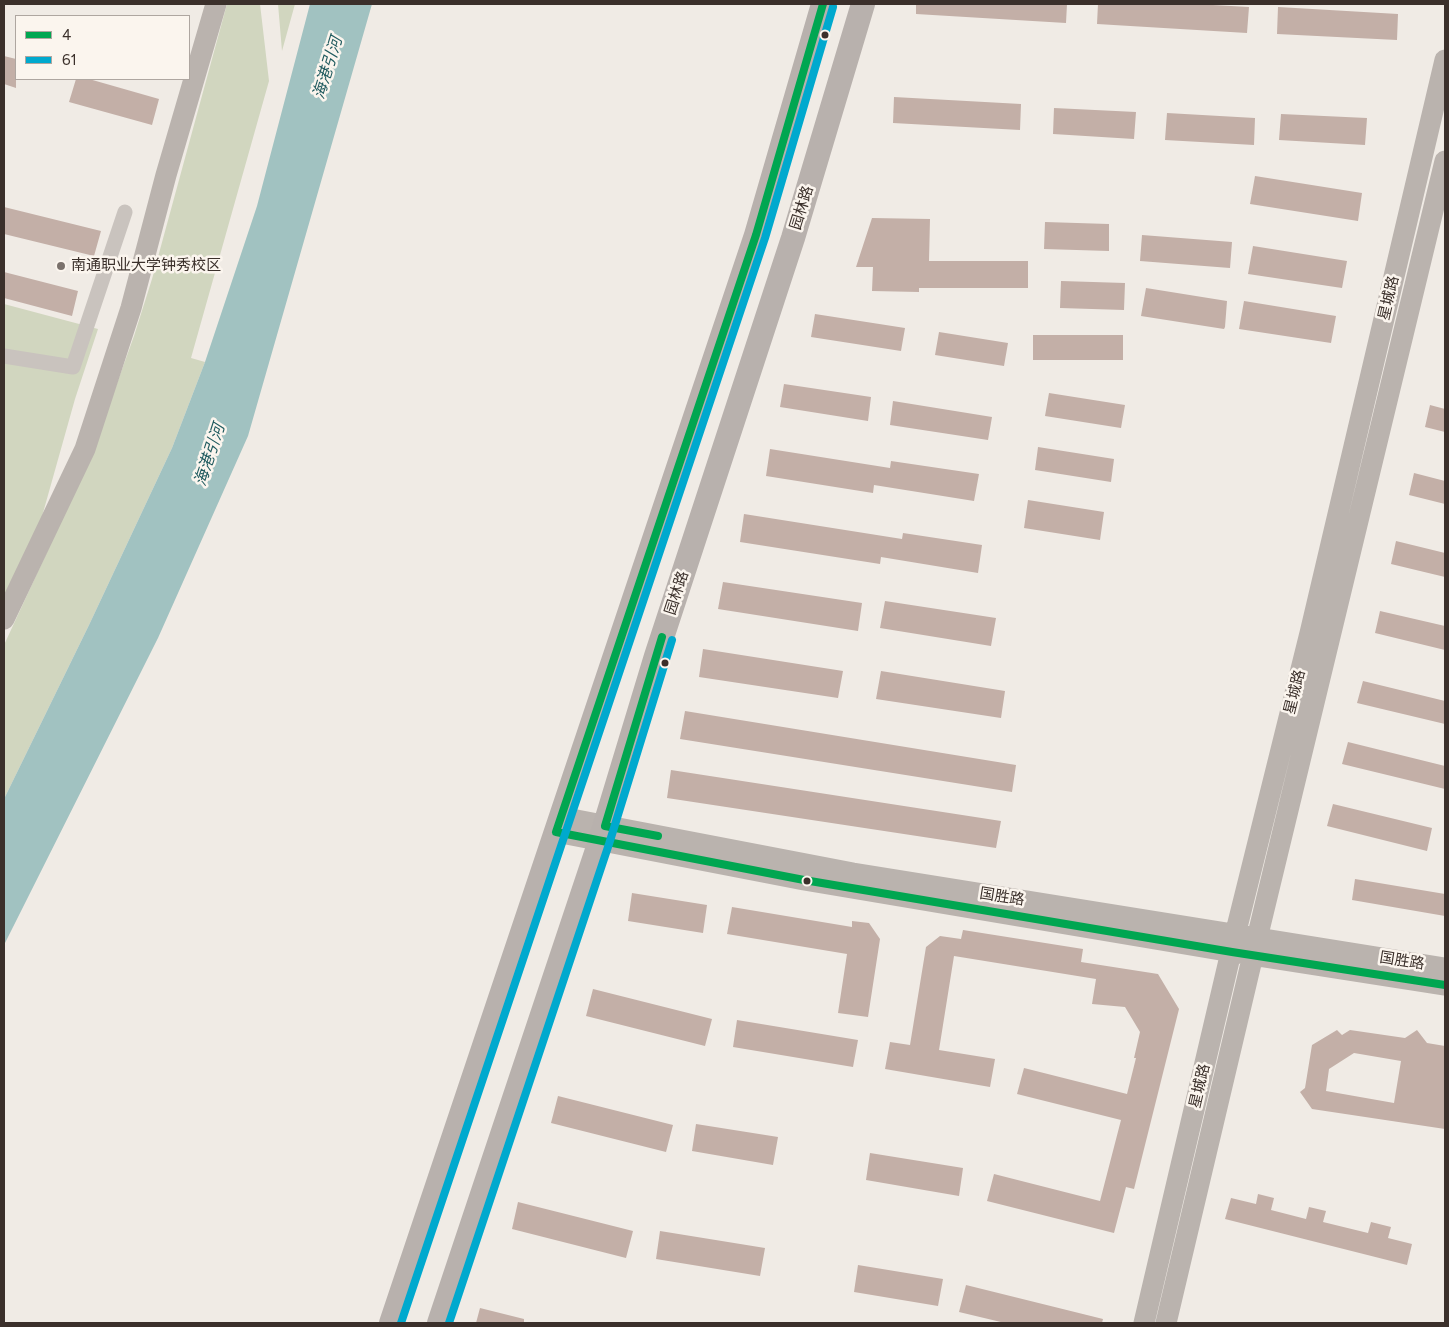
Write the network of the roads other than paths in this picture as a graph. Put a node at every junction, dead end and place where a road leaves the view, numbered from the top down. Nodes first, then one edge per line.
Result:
1 (216, 4) edge
2 (822, 4) edge
3 (863, 4) edge
4 (1445, 60) edge
5 (1445, 161) edge
6 (126, 212) dead end
7 (4, 356) edge
8 (4, 619) edge
9 (559, 825) junction
10 (603, 834) junction
11 (1233, 943) junction
12 (1255, 947) junction
13 (1445, 968) edge
14 (1445, 985) edge
15 (392, 1323) edge
16 (439, 1323) edge
17 (1144, 1323) edge
18 (1166, 1323) edge

1 - 8 street
2 - 9 main road
3 - 10 main road, 园林路
4 - 11 street, 星城路
5 - 12 street, 星城路
6 - 7 street
9 - 10 street, 国胜路
9 - 15 main road
10 - 11 street, 国胜路
10 - 16 main road, 园林路
11 - 12 street, 国胜路
11 - 17 street, 星城路
12 - 13 street, 国胜路
12 - 14 street, 国胜路
12 - 18 street, 星城路

